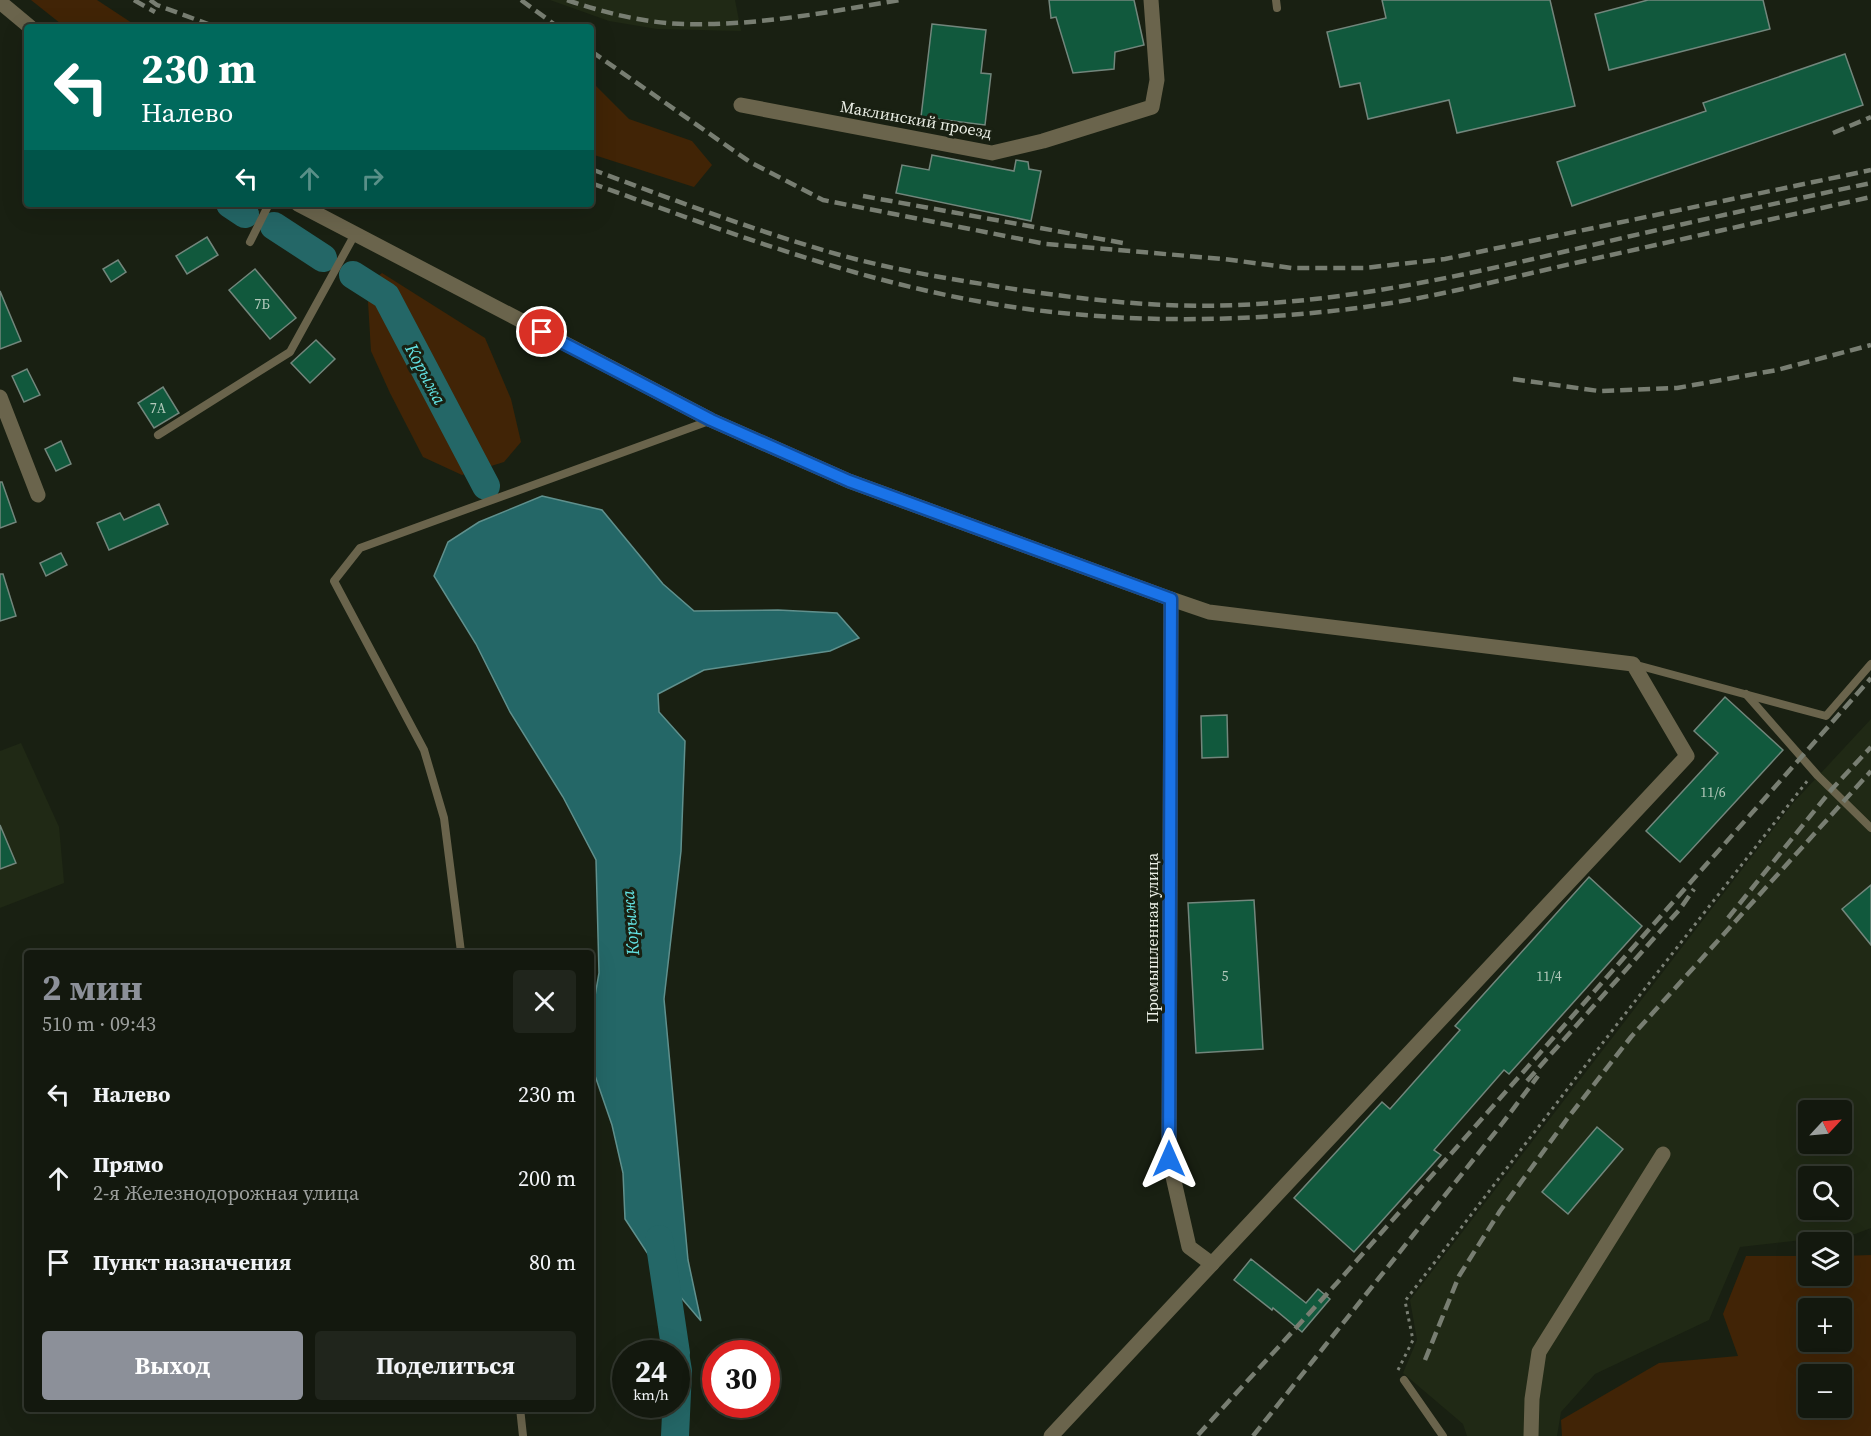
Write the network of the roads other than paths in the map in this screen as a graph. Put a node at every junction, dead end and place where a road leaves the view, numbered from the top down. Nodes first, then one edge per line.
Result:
1 (1151, 0) edge
2 (0, 2) edge
3 (26, 24) edge
4 (741, 105) dead end
5 (268, 207) edge
6 (304, 207) edge
7 (355, 234) junction
8 (250, 242) dead end
9 (0, 397) edge
10 (711, 420) junction
11 (158, 435) dead end
12 (38, 495) dead end
13 (1171, 599) junction
14 (1633, 664) junction
15 (1871, 664) edge
16 (1745, 693) junction
17 (1871, 828) edge
18 (461, 950) edge
19 (1663, 1154) dead end
20 (1212, 1264) junction
21 (1404, 1380) dead end
22 (520, 1412) edge
23 (523, 1436) edge
24 (1051, 1436) edge
25 (1443, 1436) edge
26 (1531, 1436) edge

1 - 4 street, Маклинский проезд
2 - 3 street
5 - 8 lane
6 - 7 street
7 - 10 street
7 - 11 lane
9 - 12 street
10 - 13 street
10 - 18 lane
13 - 14 street
13 - 20 street, Промышленная улица
14 - 16 lane
14 - 20 street
15 - 16 lane
16 - 17 lane
19 - 26 street
20 - 24 street
21 - 25 lane
22 - 23 lane

